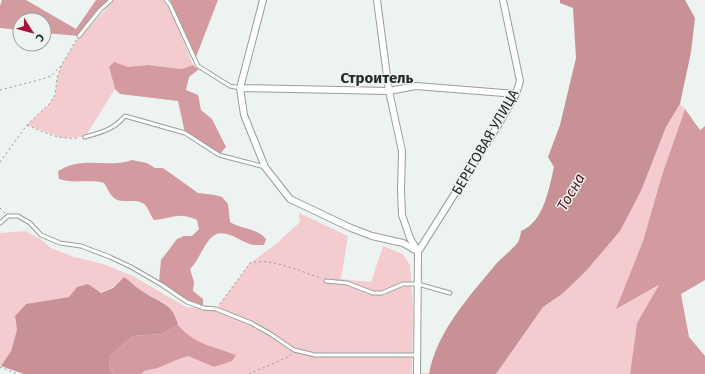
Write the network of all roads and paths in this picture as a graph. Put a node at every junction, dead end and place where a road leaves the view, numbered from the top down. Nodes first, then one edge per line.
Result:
1 (110, 0) edge
2 (166, 0) edge
3 (263, 0) edge
4 (377, 0) edge
5 (502, 0) edge
6 (79, 36) joint
7 (62, 64) junction
8 (240, 88) junction
9 (0, 90) edge
10 (389, 91) junction
11 (516, 94) junction
12 (26, 125) junction
13 (85, 137) joint
14 (0, 162) edge
15 (265, 167) junction
16 (0, 223) edge
17 (418, 252) junction
18 (326, 281) joint
19 (418, 284) junction
20 (450, 293) dead end
21 (216, 309) junction
22 (294, 350) junction
23 (418, 355) junction
24 (0, 367) edge
25 (18, 374) edge
26 (249, 374) edge
27 (417, 374) edge

1 - 6 lane
2 - 8 lane
3 - 8 street
4 - 10 street
5 - 11 street, БЕРЕГОВАЯ УЛИЦА
6 - 7 path
7 - 9 path
7 - 12 path
8 - 10 street
8 - 15 street
10 - 11 street
10 - 17 street
11 - 17 street, БЕРЕГОВАЯ УЛИЦА
12 - 13 path
12 - 14 path
13 - 15 lane
15 - 17 street
16 - 21 lane
17 - 19 street
18 - 19 lane
18 - 21 path
19 - 20 lane
19 - 23 street
21 - 22 lane
22 - 23 lane
22 - 26 path
23 - 27 street
24 - 25 path

